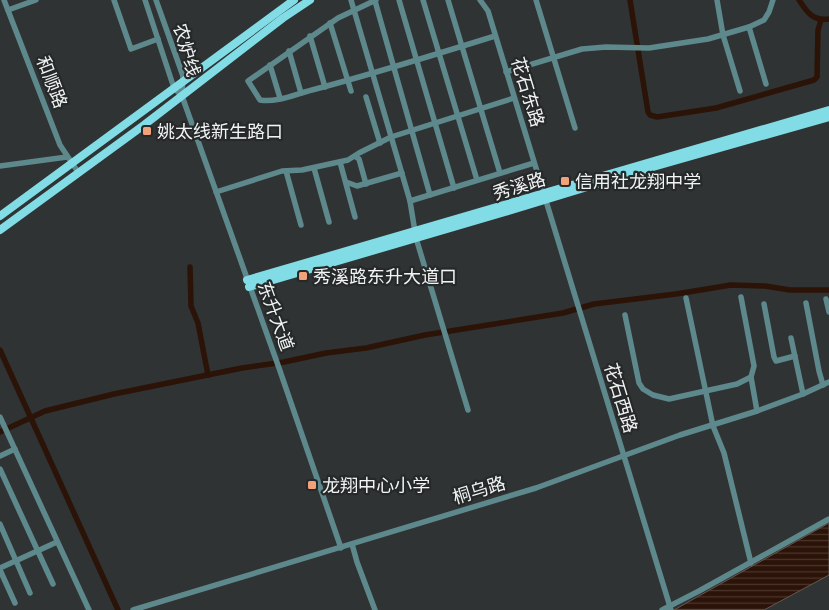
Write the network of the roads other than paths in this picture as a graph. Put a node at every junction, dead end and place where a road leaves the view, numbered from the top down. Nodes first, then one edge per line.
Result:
1 (4, 0) edge
2 (36, 0) edge
3 (114, 0) edge
4 (145, 0) edge
5 (156, 0) edge
6 (294, 0) edge
7 (310, 0) edge
8 (351, 0) edge
9 (375, 0) edge
10 (399, 0) edge
11 (424, 0) edge
12 (448, 0) edge
13 (480, 0) edge
14 (536, 0) edge
15 (718, 0) edge
16 (772, 0) edge
17 (354, 9) junction
18 (8, 10) junction
19 (330, 23) junction
20 (749, 27) junction
21 (723, 35) junction
22 (310, 36) junction
23 (495, 36) junction
24 (158, 40) junction
25 (462, 46) junction
26 (289, 51) junction
27 (439, 53) junction
28 (554, 58) junction
29 (417, 60) junction
30 (270, 65) junction
31 (394, 67) junction
32 (506, 72) junction
33 (372, 73) junction
34 (348, 80) junction
35 (184, 81) junction
36 (766, 84) dead end
37 (325, 87) junction
38 (174, 88) junction
39 (351, 91) dead end
40 (740, 91) dead end
41 (301, 93) junction
42 (182, 96) junction
43 (366, 97) dead end
44 (280, 98) junction
45 (514, 98) junction
46 (480, 109) junction
47 (829, 110) edge
48 (458, 116) junction
49 (829, 117) edge
50 (436, 123) junction
51 (575, 128) dead end
52 (412, 130) junction
53 (391, 137) junction
54 (380, 143) junction
55 (356, 156) junction
56 (69, 160) junction
57 (340, 162) junction
58 (534, 163) junction
59 (0, 166) edge
60 (314, 168) junction
61 (286, 171) junction
62 (78, 172) junction
63 (402, 173) junction
64 (500, 174) junction
65 (477, 180) junction
66 (346, 182) junction
67 (366, 184) junction
68 (357, 186) junction
69 (454, 188) junction
70 (216, 192) junction
71 (430, 195) junction
72 (545, 197) junction
73 (350, 198) junction
74 (410, 201) junction
75 (0, 216) edge
76 (355, 217) dead end
77 (329, 222) dead end
78 (301, 225) dead end
79 (0, 230) edge
80 (415, 235) junction
81 (248, 283) junction
82 (741, 297) dead end
83 (686, 298) dead end
84 (826, 299) dead end
85 (764, 304) dead end
86 (806, 304) dead end
87 (829, 312) edge
88 (625, 315) dead end
89 (791, 338) dead end
90 (795, 356) junction
91 (751, 377) junction
92 (826, 384) edge
93 (705, 391) junction
94 (803, 394) junction
95 (468, 410) dead end
96 (757, 411) junction
97 (1, 420) edge
98 (712, 426) junction
99 (15, 449) junction
100 (0, 456) edge
101 (624, 456) junction
102 (0, 469) edge
103 (829, 518) edge
104 (0, 524) edge
105 (57, 542) junction
106 (352, 544) junction
107 (341, 548) junction
108 (38, 551) junction
109 (16, 560) junction
110 (751, 563) junction
111 (0, 569) edge
112 (53, 584) dead end
113 (30, 592) dead end
114 (15, 603) dead end
115 (89, 610) edge
116 (133, 610) edge
117 (375, 610) edge
118 (662, 610) edge
119 (671, 610) edge

1 - 18 street, 和顺路
2 - 18 street
3 - 24 street
4 - 24 street, 农炉线
5 - 35 street, 农炉线
6 - 35 main road
7 - 42 main road
8 - 17 street
9 - 17 street
9 - 31 street
10 - 29 street
11 - 27 street
12 - 25 street
13 - 23 street, 花石东路
14 - 28 street
15 - 21 street
16 - 20 street
17 - 19 street
17 - 33 street
18 - 56 street, 和顺路
19 - 22 street
19 - 34 street
20 - 21 street
20 - 36 street
21 - 28 street
21 - 40 street
22 - 26 street
22 - 37 street
23 - 25 street
23 - 32 street, 花石东路
24 - 38 street, 农炉线
25 - 27 street
25 - 46 street
26 - 30 street
26 - 41 street
27 - 29 street
27 - 48 street
28 - 32 street
28 - 51 street
29 - 31 street
29 - 50 street
30 - 44 street
30 - 44 street
31 - 33 street
31 - 52 street
32 - 45 street, 花石东路
33 - 34 street
33 - 53 street
34 - 37 street
34 - 39 street
35 - 38 main road
35 - 42 street, 农炉线
37 - 41 street
38 - 42 street, 农炉线
38 - 56 main road
41 - 44 street
42 - 62 main road
42 - 70 street, 东升大道
43 - 54 street
45 - 46 street
45 - 58 street, 花石东路
46 - 48 street
46 - 64 street
47 - 72 main road, 秀溪路
48 - 50 street
48 - 65 street
49 - 72 main road, 秀溪路
50 - 52 street
50 - 69 street
52 - 53 street
52 - 71 street
53 - 54 street
53 - 63 street
54 - 55 street
55 - 57 street
55 - 67 street
56 - 59 street
56 - 62 street, 和顺路
56 - 75 main road
57 - 60 street
57 - 66 street
58 - 64 street
58 - 72 street, 花石东路
60 - 61 street
60 - 77 street
61 - 70 street
61 - 78 street
62 - 79 main road
63 - 67 street
63 - 74 street
64 - 65 street
65 - 69 street
66 - 68 street
66 - 73 street
67 - 68 street
68 - 73 street
69 - 71 street
70 - 81 street, 东升大道
71 - 74 street
72 - 80 main road, 秀溪路
72 - 101 street, 花石西路
73 - 76 street
74 - 80 street
80 - 81 main road, 秀溪路
80 - 95 street
81 - 107 street, 东升大道
82 - 91 street
83 - 93 street
84 - 87 street
85 - 90 street
86 - 92 street
88 - 93 street
89 - 90 street
90 - 94 street
91 - 93 street
91 - 96 street
92 - 94 street, 桐乌路
93 - 98 street
94 - 96 street, 桐乌路
96 - 98 street, 桐乌路
97 - 99 street
98 - 101 street, 桐乌路
98 - 110 street
99 - 100 street
99 - 105 street
101 - 106 street, 桐乌路
101 - 119 street, 花石西路
102 - 108 street
103 - 110 street
104 - 109 street
105 - 108 street
105 - 115 street
106 - 107 street, 桐乌路
106 - 117 street
107 - 116 street, 桐乌路
108 - 109 street
108 - 112 street
109 - 111 street
109 - 113 street
110 - 118 street
111 - 114 street

